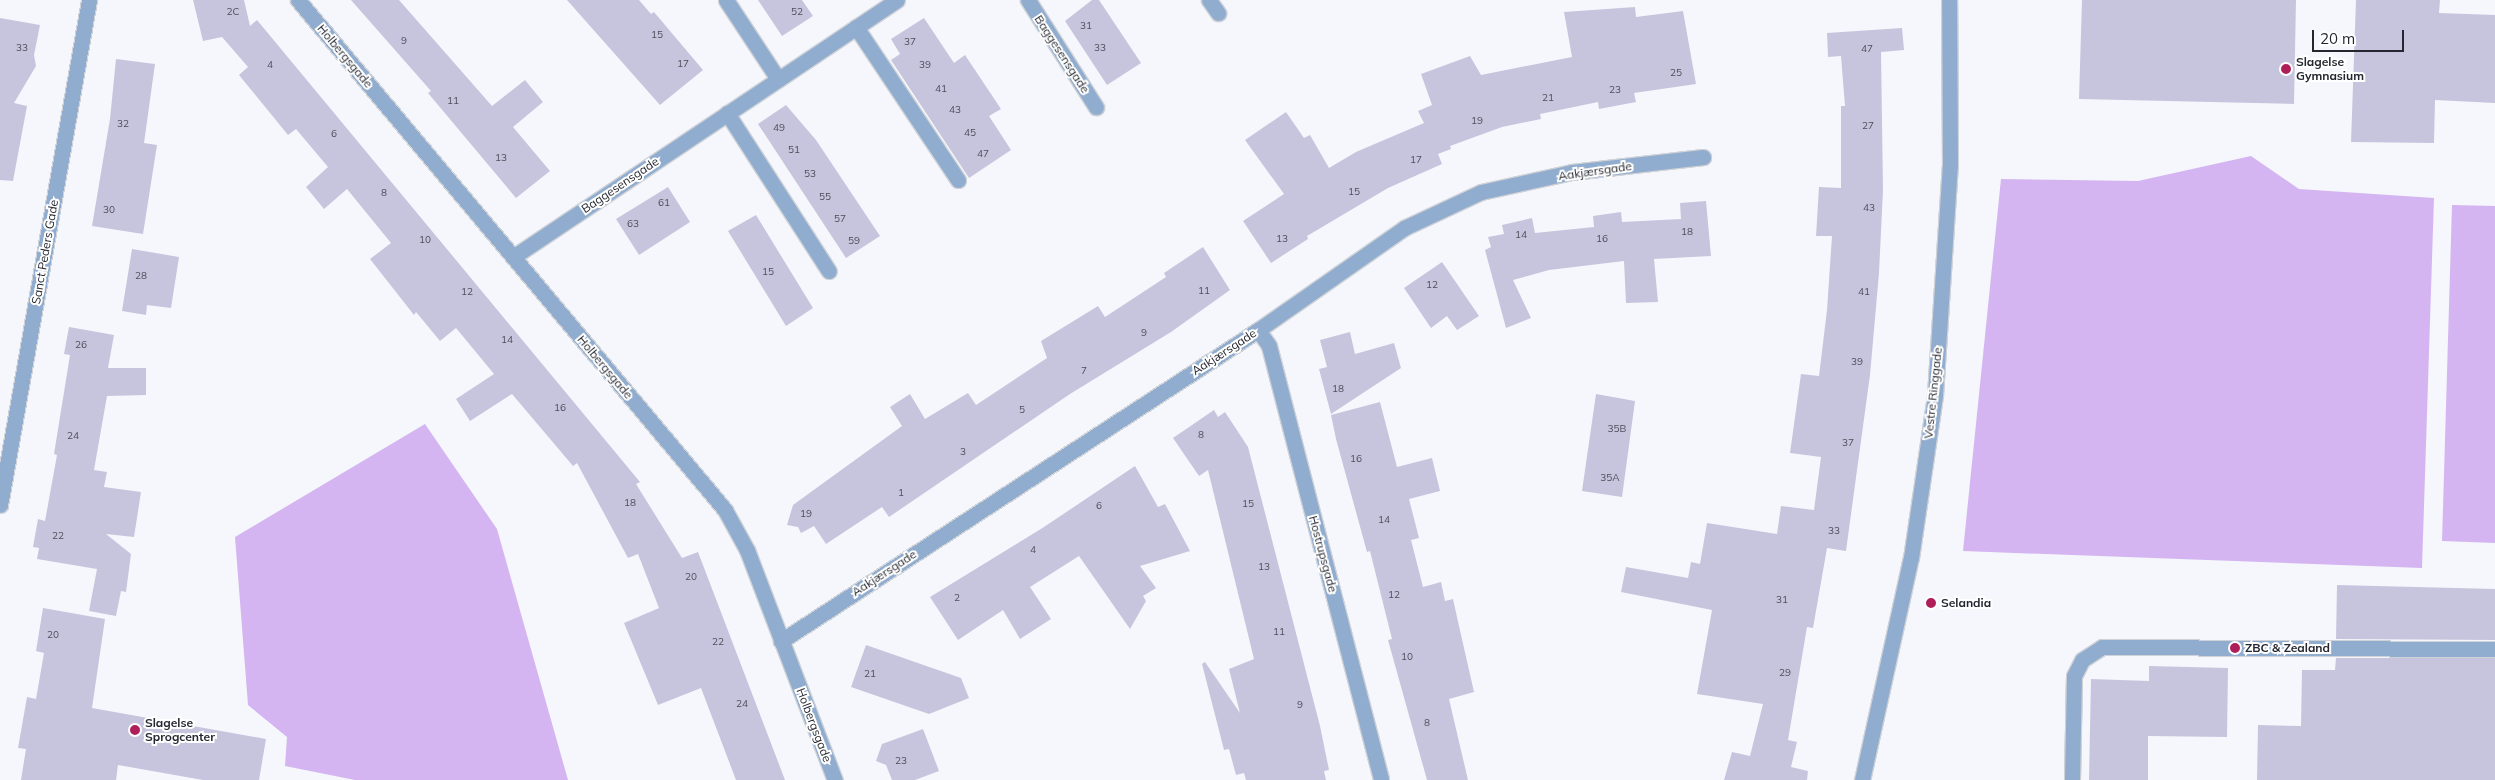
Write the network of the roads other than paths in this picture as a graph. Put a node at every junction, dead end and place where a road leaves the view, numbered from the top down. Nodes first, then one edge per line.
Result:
1 (89, 0) edge
2 (298, 0) edge
3 (726, 0) edge
4 (897, 0) edge
5 (1028, 0) edge
6 (1949, 0) edge
7 (856, 27) junction
8 (778, 79) junction
9 (1096, 107) dead end
10 (727, 113) junction
11 (1703, 157) dead end
12 (958, 180) dead end
13 (513, 257) junction
14 (829, 270) dead end
15 (1258, 330) junction
16 (0, 505) edge
17 (781, 641) junction
18 (2495, 649) edge
19 (835, 780) edge
20 (1381, 780) edge
21 (1862, 780) edge
22 (2072, 780) edge

1 - 16 street, Sanct Peders Gade
2 - 13 street, Holbergsgade
3 - 8 street
4 - 7 street, Baggesensgade
5 - 9 street, Baggesensgade
6 - 21 street, Vestre Ringgade
7 - 8 street, Baggesensgade
7 - 12 street
8 - 10 street, Baggesensgade
10 - 13 street, Baggesensgade
10 - 14 street
11 - 15 street, Aakjærsgade
13 - 17 street, Holbergsgade
15 - 17 street, Aakjærsgade
15 - 20 street, Hostrupsgade
17 - 19 street, Holbergsgade
18 - 22 street

